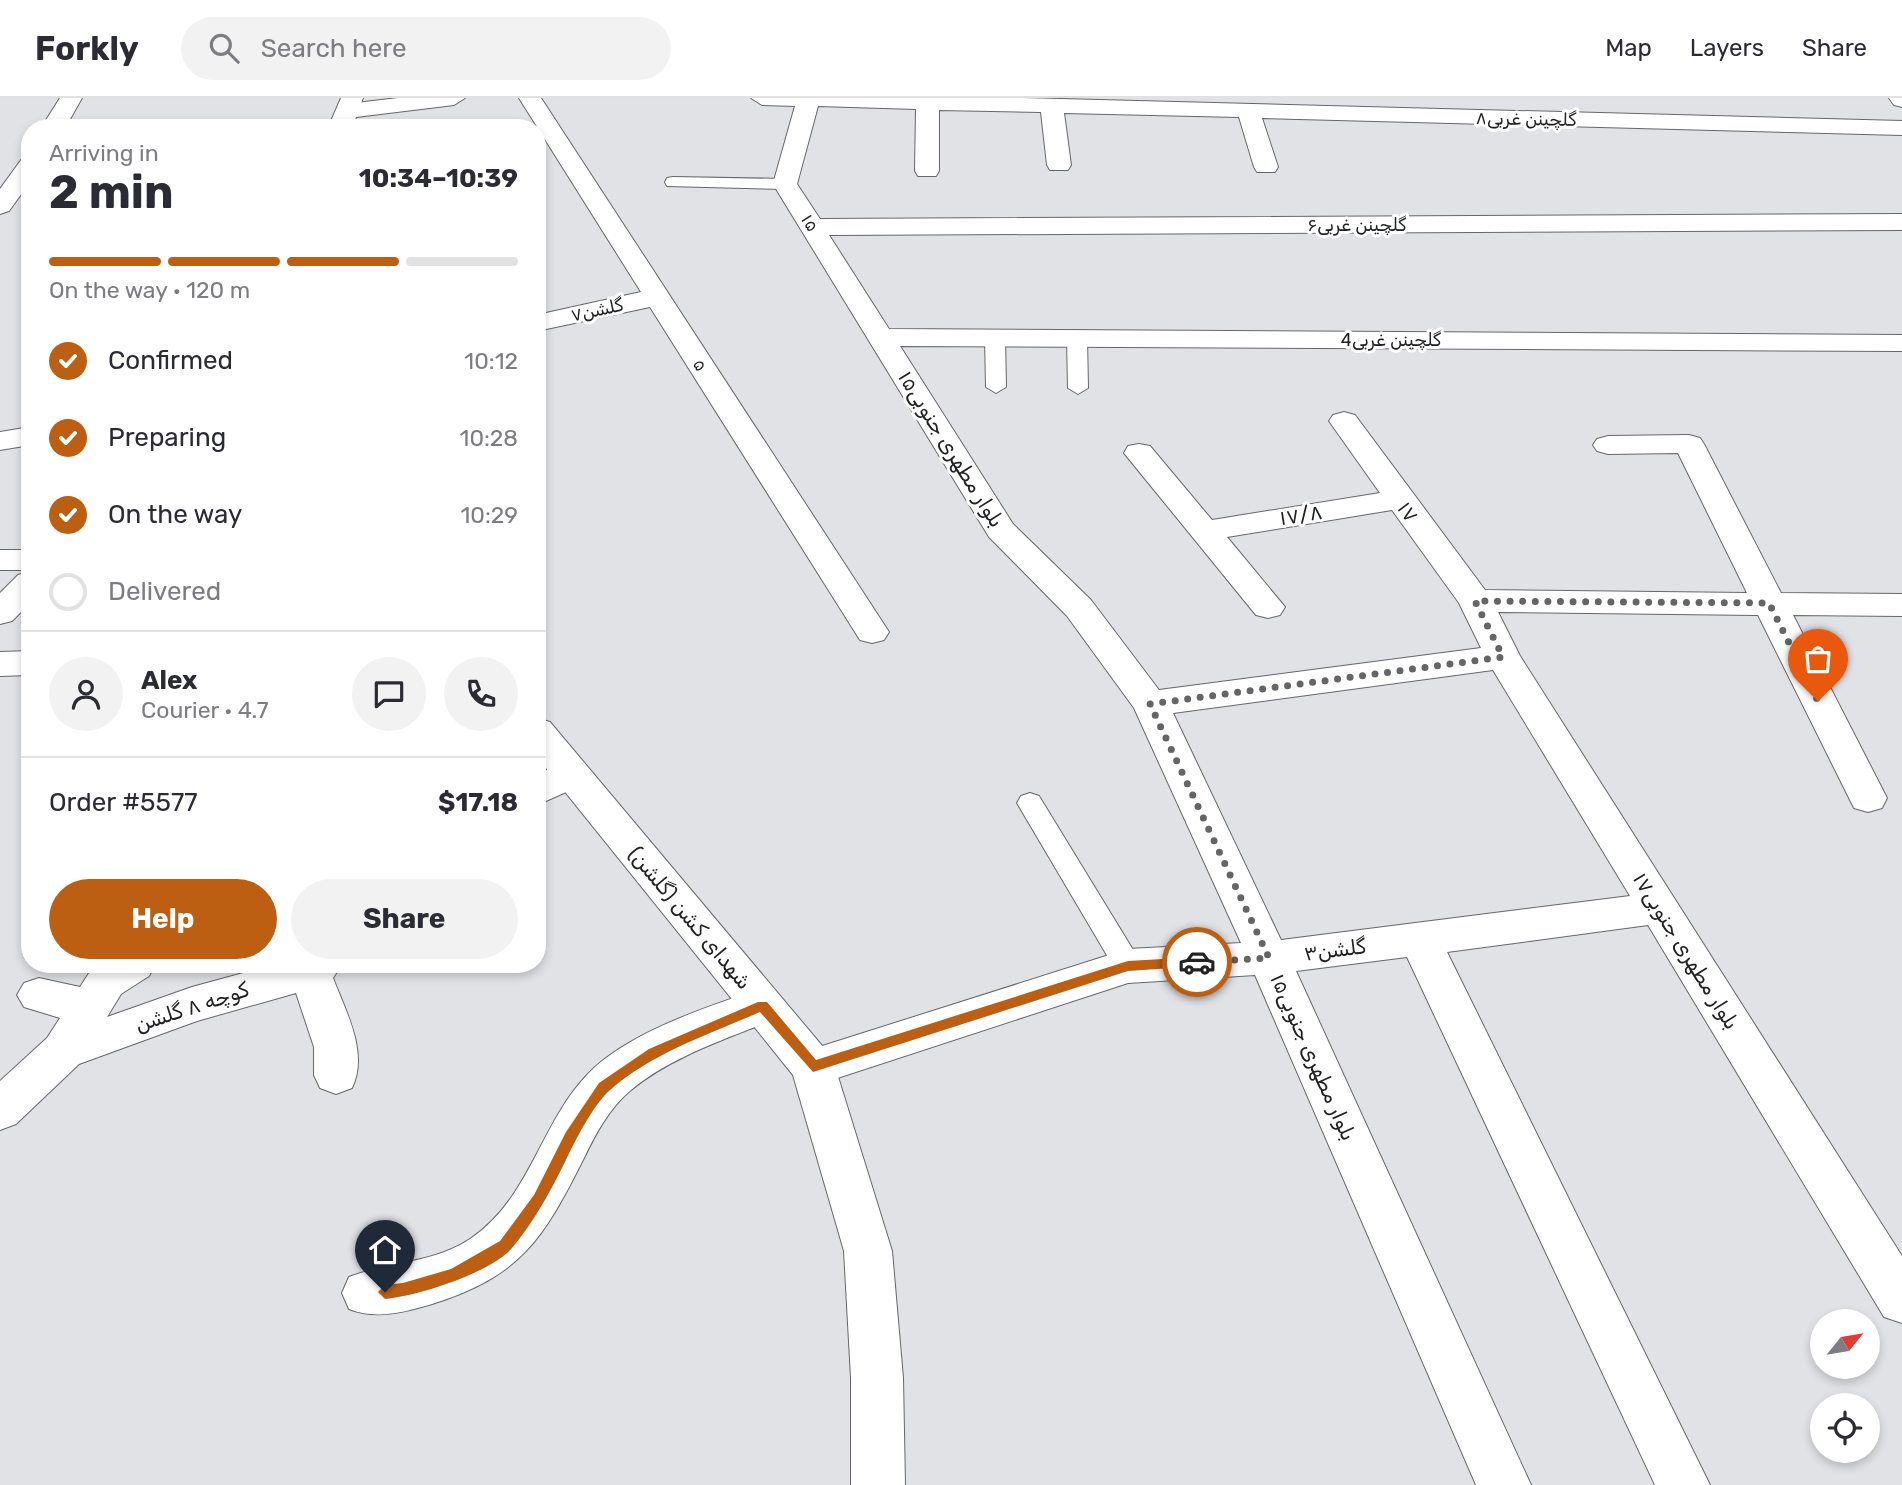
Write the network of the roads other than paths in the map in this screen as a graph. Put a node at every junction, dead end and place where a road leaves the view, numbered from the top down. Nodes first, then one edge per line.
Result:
1 (71, 98) edge
2 (454, 98) edge
3 (530, 98) edge
4 (762, 98) edge
5 (808, 100) edge
6 (928, 104) junction
7 (1052, 108) junction
8 (347, 112) edge
9 (1249, 112) junction
10 (58, 119) edge
11 (543, 119) edge
12 (546, 123) edge
13 (1902, 128) edge
14 (0, 161) edge
15 (21, 163) edge
16 (1059, 165) dead end
17 (1266, 167) dead end
18 (927, 171) dead end
19 (21, 177) edge
20 (673, 182) dead end
21 (785, 184) junction
22 (0, 206) edge
23 (1902, 222) edge
24 (812, 227) junction
25 (656, 297) junction
26 (546, 321) edge
27 (880, 337) junction
28 (995, 337) junction
29 (1077, 338) junction
30 (1902, 343) edge
31 (996, 387) dead end
32 (1078, 388) dead end
33 (1343, 422) dead end
34 (21, 438) edge
35 (0, 441) edge
36 (1608, 445) dead end
37 (1139, 453) dead end
38 (1399, 499) junction
39 (1204, 531) junction
40 (0, 559) edge
41 (21, 559) edge
42 (21, 592) edge
43 (1475, 601) junction
44 (1769, 603) junction
45 (1902, 605) edge
46 (1268, 607) dead end
47 (0, 613) edge
48 (872, 632) dead end
49 (1503, 657) junction
50 (21, 663) edge
51 (0, 664) edge
52 (1150, 704) junction
53 (546, 759) edge
54 (554, 783) edge
55 (1868, 798) dead end
56 (1030, 803) dead end
57 (1660, 908) junction
58 (1420, 939) junction
59 (1269, 958) junction
60 (1128, 966) junction
61 (120, 973) edge
62 (299, 973) edge
63 (317, 973) edge
64 (39, 995) dead end
65 (762, 1006) junction
66 (90, 1007) junction
67 (63, 1051) junction
68 (813, 1067) junction
69 (336, 1075) dead end
70 (0, 1110) edge
71 (367, 1293) dead end
72 (1902, 1300) edge
73 (878, 1485) edge
74 (1504, 1485) edge
75 (1683, 1485) edge

1 - 10 street
2 - 8 street
3 - 11 street, ۵
4 - 5 street, گلچینن غربی۸
5 - 6 street, گلچینن غربی۸
5 - 21 street
6 - 7 street, گلچینن غربی۸
6 - 18 street
7 - 9 street, گلچینن غربی۸
7 - 16 street
9 - 13 street, گلچینن غربی۸
9 - 17 street
12 - 25 street, ۵
14 - 15 street
19 - 22 street
20 - 21 lane
21 - 24 street, ۱۵
23 - 24 street, گلچینن غربی۶
24 - 27 street, ۱۵
25 - 26 street, گلشن۷
25 - 48 street, ۵
27 - 28 street, 4گلچینن غربی
27 - 52 street, بلوار مطهری جنوبی۱۵
28 - 29 street, 4گلچینن غربی
28 - 31 lane
29 - 30 street, 4گلچینن غربی
29 - 32 lane
33 - 38 street, ۱۷
34 - 35 street
36 - 44 street
37 - 39 street
38 - 39 street, ۱۷/۸
38 - 43 street, ۱۷
39 - 46 street
40 - 41 street
42 - 47 street
43 - 44 street
43 - 49 street, بلوار مطهری جنوبی۱۷
44 - 45 street
44 - 55 street
49 - 52 street
49 - 57 street, بلوار مطهری جنوبی۱۷
50 - 51 street
52 - 59 street, بلوار مطهری جنوبی۱۵
53 - 54 street, شهدای کشن (گلشن)
54 - 65 street, شهدای کشن (گلشن)
56 - 60 lane
57 - 58 street, گلشن۳
57 - 72 street, بلوار مطهری جنوبی۱۷
58 - 59 street, گلشن۳
58 - 75 street
59 - 60 street, گلشن۳
59 - 74 street, بلوار مطهری جنوبی۱۵
60 - 68 street, گلشن۳
61 - 66 street
62 - 67 street, کوچه ۸ گلشن
63 - 69 street
64 - 66 street
65 - 68 street, شهدای کشن (گلشن)
65 - 71 street
66 - 67 street
67 - 70 street
68 - 73 street, شهدای کشن (گلشن)

